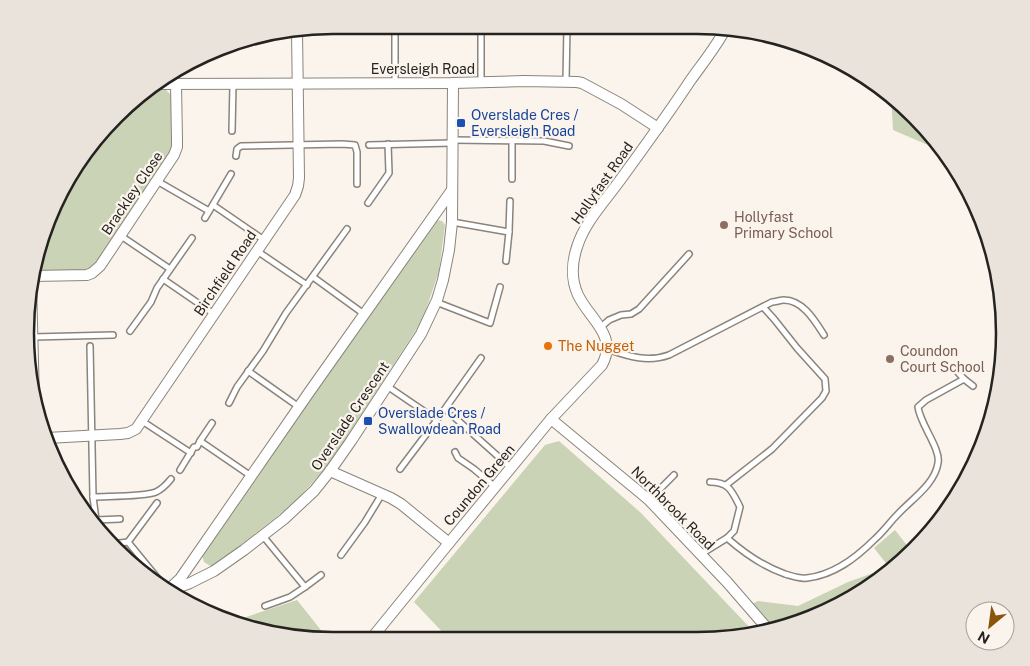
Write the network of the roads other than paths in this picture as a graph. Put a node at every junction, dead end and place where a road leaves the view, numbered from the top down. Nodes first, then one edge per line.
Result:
1 (395, 34) edge
2 (481, 34) edge
3 (567, 34) edge
4 (722, 35) edge
5 (297, 36) edge
6 (566, 81) junction
7 (481, 82) junction
8 (298, 83) junction
9 (396, 83) junction
10 (452, 83) junction
11 (167, 84) edge
12 (176, 84) junction
13 (233, 84) junction
14 (658, 128) junction
15 (232, 132) dead end
16 (512, 141) junction
17 (452, 142) junction
18 (298, 144) junction
19 (388, 144) junction
20 (369, 145) dead end
21 (568, 146) dead end
22 (236, 156) dead end
23 (231, 174) dead end
24 (512, 179) dead end
25 (157, 181) junction
26 (357, 184) dead end
27 (452, 190) junction
28 (510, 201) dead end
29 (368, 203) dead end
30 (211, 208) junction
31 (206, 218) dead end
32 (452, 222) junction
33 (347, 229) dead end
34 (509, 232) junction
35 (120, 235) junction
36 (192, 238) dead end
37 (265, 240) junction
38 (257, 251) junction
39 (688, 254) dead end
40 (506, 261) dead end
41 (170, 268) junction
42 (40, 276) edge
43 (313, 277) junction
44 (163, 279) junction
45 (307, 285) junction
46 (500, 287) dead end
47 (436, 302) junction
48 (764, 307) junction
49 (214, 314) junction
50 (364, 314) junction
51 (600, 328) junction
52 (130, 331) dead end
53 (113, 335) dead end
54 (824, 335) dead end
55 (34, 344) edge
56 (90, 346) dead end
57 (607, 349) junction
58 (481, 358) dead end
59 (955, 369) dead end
60 (248, 371) junction
61 (964, 379) junction
62 (387, 386) junction
63 (973, 386) dead end
64 (229, 402) dead end
65 (299, 407) junction
66 (453, 416) dead end
67 (551, 419) junction
68 (437, 420) junction
69 (142, 421) junction
70 (212, 423) dead end
71 (92, 436) junction
72 (53, 438) edge
73 (200, 441) junction
74 (455, 452) dead end
75 (191, 453) junction
76 (511, 468) junction
77 (400, 469) dead end
78 (180, 470) dead end
79 (330, 471) junction
80 (674, 475) dead end
81 (251, 476) junction
82 (171, 479) dead end
83 (710, 482) dead end
84 (726, 485) junction
85 (495, 488) junction
86 (382, 494) junction
87 (93, 497) junction
88 (649, 500) junction
89 (157, 503) dead end
90 (95, 514) edge
91 (120, 518) dead end
92 (100, 520) edge
93 (263, 536) junction
94 (726, 538) junction
95 (128, 542) junction
96 (119, 543) edge
97 (449, 543) junction
98 (700, 554) junction
99 (340, 555) dead end
100 (151, 570) edge
101 (322, 575) dead end
102 (174, 586) edge
103 (305, 587) junction
104 (176, 588) edge
105 (265, 606) dead end
106 (764, 624) edge
107 (377, 632) edge

1 - 9 lane
2 - 7 lane
3 - 6 lane
4 - 14 street, Hollyfast Road
5 - 8 street, Birchfield Road
6 - 7 street, Eversleigh Road
6 - 14 street, Eversleigh Road
7 - 10 street, Eversleigh Road
8 - 9 street, Eversleigh Road
8 - 13 street, Eversleigh Road
8 - 18 street, Birchfield Road
9 - 10 street, Eversleigh Road
10 - 17 street, Overslade Crescent
11 - 12 street
12 - 13 street, Eversleigh Road
12 - 25 street, Brackley Close
13 - 15 lane
14 - 51 street, Hollyfast Road
16 - 17 lane
16 - 21 lane
16 - 24 lane
17 - 19 lane
17 - 27 street, Overslade Crescent
18 - 22 lane
18 - 26 lane
18 - 37 street, Birchfield Road
19 - 20 lane
19 - 29 lane
23 - 30 lane
25 - 30 lane
25 - 35 street, Brackley Close
27 - 32 street, Overslade Crescent
27 - 50 street, Overslade Crescent
28 - 34 lane
30 - 31 lane
30 - 37 lane
32 - 34 lane
32 - 47 street, Overslade Crescent
33 - 43 lane
34 - 40 lane
35 - 41 lane
35 - 42 street, Brackley Close
36 - 41 lane
37 - 38 street, Birchfield Road
38 - 45 lane
38 - 49 street, Birchfield Road
39 - 51 lane
41 - 44 lane
43 - 45 lane
43 - 50 lane
44 - 49 lane
44 - 52 lane
45 - 60 lane
46 - 47 lane
47 - 62 street, Overslade Crescent
48 - 54 lane
48 - 57 lane
48 - 84 lane
49 - 69 street, Birchfield Road
50 - 65 street, Overslade Crescent
51 - 57 street, Hollyfast Road
53 - 55 lane
56 - 71 lane
57 - 67 street, Coundon Green
58 - 68 lane
59 - 61 lane
60 - 64 lane
60 - 65 lane
61 - 63 lane
61 - 94 lane
62 - 68 lane
62 - 79 street, Overslade Crescent
65 - 81 street, Overslade Crescent
66 - 76 lane
67 - 76 street, Coundon Green
67 - 88 street, Northbrook Road
68 - 77 lane
69 - 71 street, Birchfield Road
69 - 75 lane
70 - 73 lane
71 - 72 street, Birchfield Road
71 - 87 lane
73 - 75 lane
73 - 81 lane
74 - 85 lane
75 - 78 lane
76 - 85 street, Coundon Green
79 - 86 street
79 - 93 street, Overslade Crescent
80 - 88 lane
81 - 102 street, Overslade Crescent
82 - 87 lane
83 - 84 lane
84 - 94 lane
85 - 97 street, Coundon Green
86 - 97 street
86 - 99 lane
87 - 90 lane
88 - 98 street, Northbrook Road
89 - 95 lane
91 - 92 lane
93 - 103 lane
93 - 104 street, Overslade Crescent
94 - 98 lane
95 - 96 lane
95 - 100 lane
97 - 107 street, Coundon Green
98 - 106 street, Northbrook Road
101 - 103 lane
103 - 105 lane

